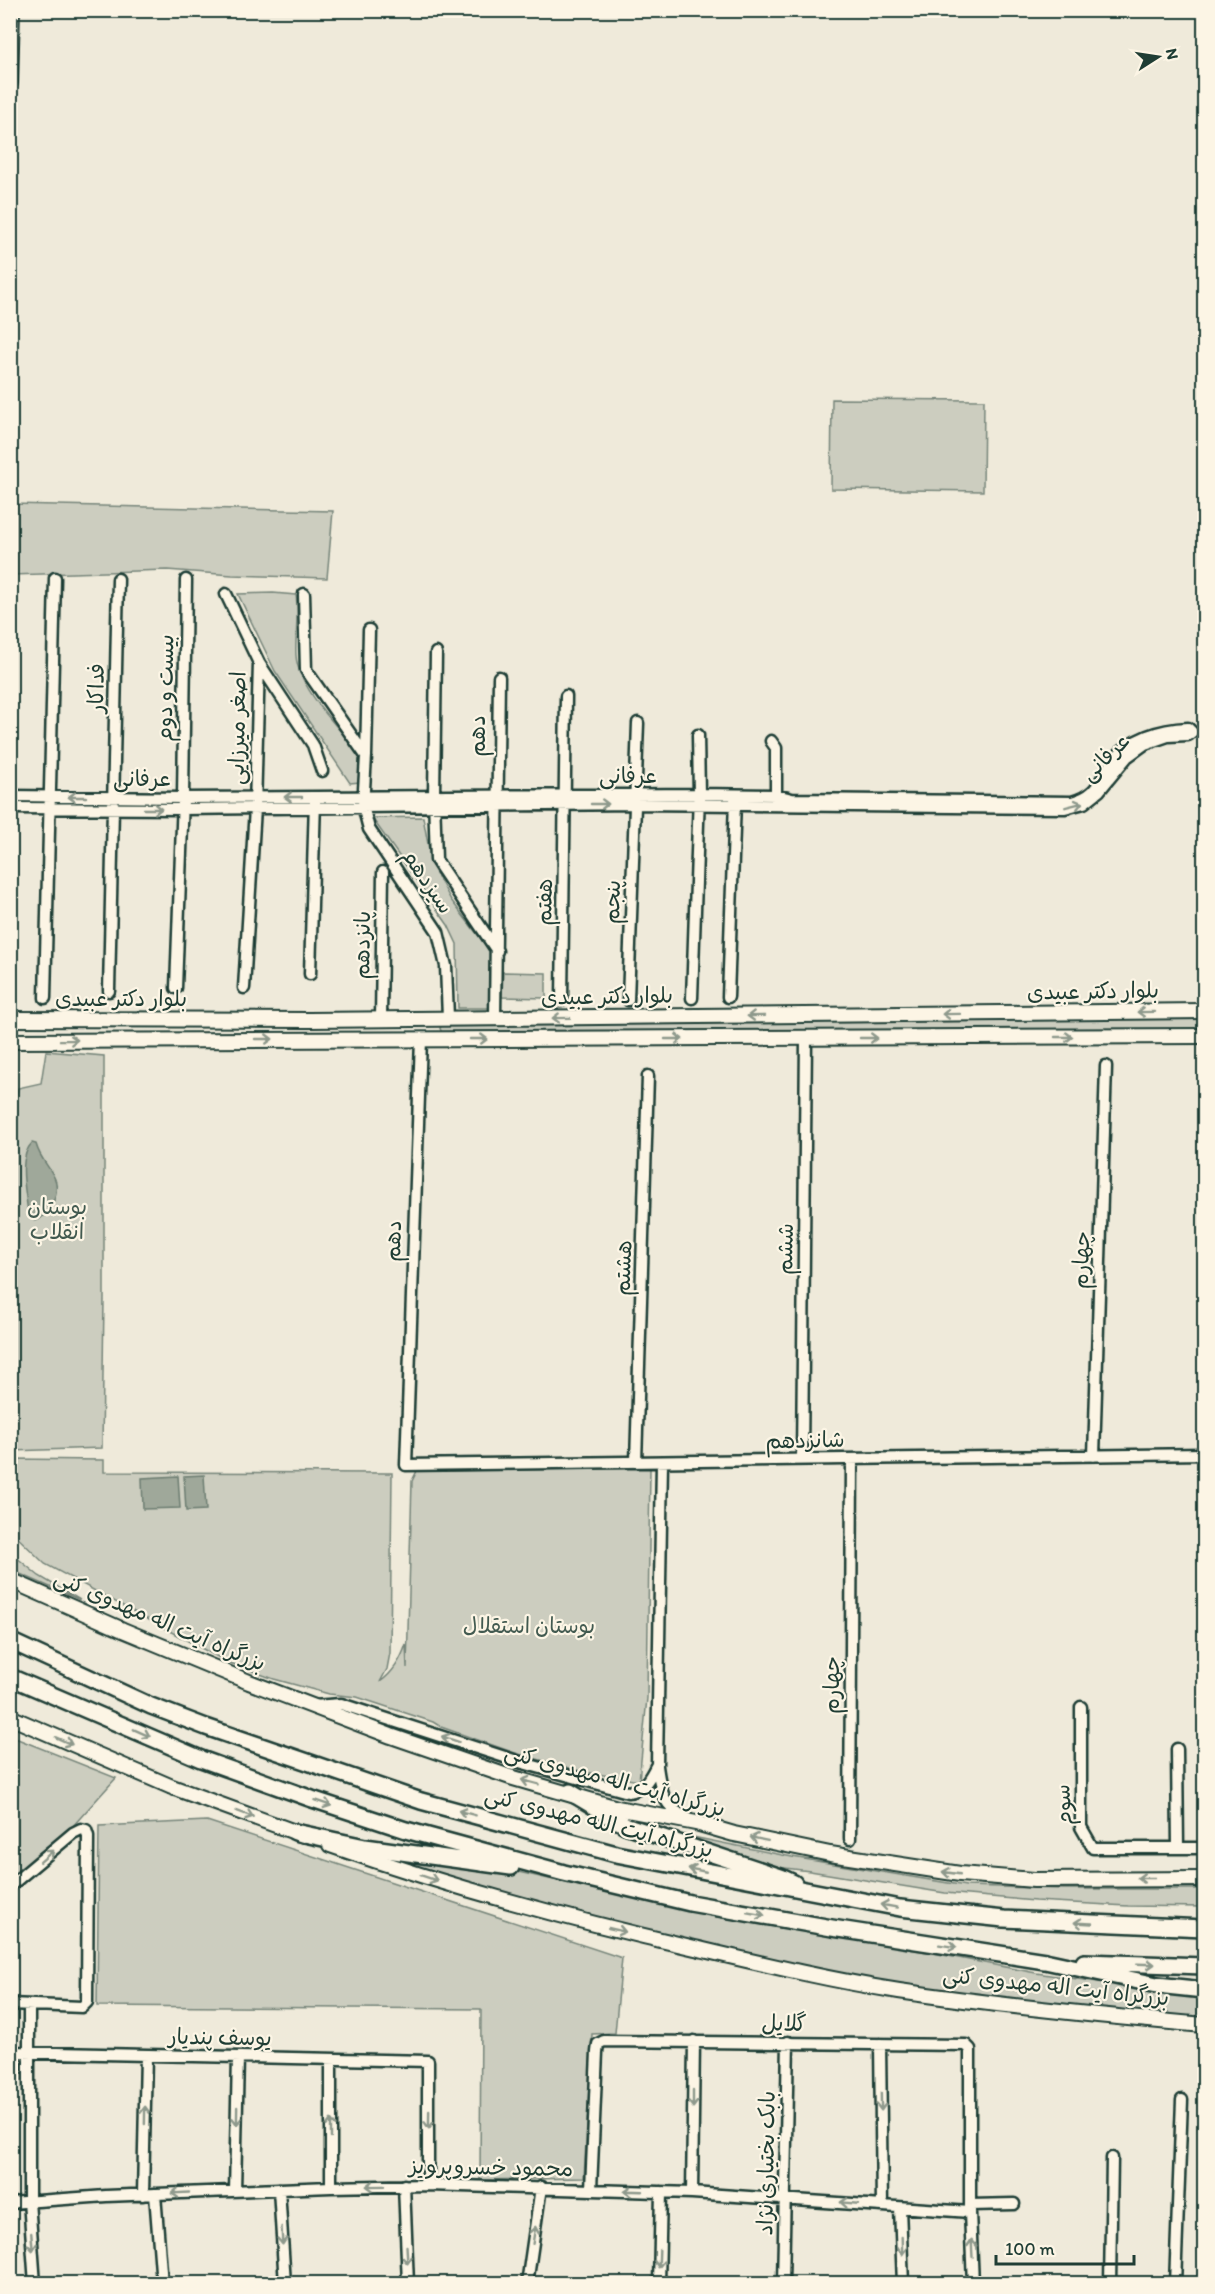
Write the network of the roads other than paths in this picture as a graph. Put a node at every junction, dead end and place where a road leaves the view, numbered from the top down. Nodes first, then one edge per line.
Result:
1 (12, 10) edge
2 (10, 83) edge
3 (55, 578) dead end
4 (118, 579) dead end
5 (186, 580) dead end
6 (226, 594) dead end
7 (304, 594) dead end
8 (369, 630) dead end
9 (436, 653) dead end
10 (259, 663) junction
11 (499, 677) dead end
12 (566, 696) dead end
13 (638, 723) dead end
14 (698, 735) dead end
15 (771, 741) dead end
16 (366, 756) junction
17 (322, 771) dead end
18 (699, 794) junction
19 (736, 794) junction
20 (10, 796) edge
21 (634, 799) junction
22 (498, 800) junction
23 (566, 800) junction
24 (363, 801) junction
25 (434, 801) junction
26 (776, 801) junction
27 (50, 802) junction
28 (315, 802) junction
29 (114, 803) junction
30 (182, 803) junction
31 (255, 803) junction
32 (698, 806) junction
33 (735, 807) junction
34 (10, 808) edge
35 (383, 872) dead end
36 (497, 951) junction
37 (310, 974) dead end
38 (176, 987) dead end
39 (244, 988) dead end
40 (109, 991) dead end
41 (728, 997) dead end
42 (45, 998) dead end
43 (692, 998) dead end
44 (562, 1000) dead end
45 (628, 1000) dead end
46 (1204, 1011) edge
47 (448, 1018) junction
48 (495, 1018) junction
49 (10, 1019) edge
50 (381, 1019) junction
51 (422, 1019) junction
52 (1204, 1036) edge
53 (806, 1038) junction
54 (421, 1039) junction
55 (10, 1041) edge
56 (1106, 1066) dead end
57 (648, 1076) dead end
58 (1204, 1454) edge
59 (1094, 1456) junction
60 (852, 1459) junction
61 (802, 1460) junction
62 (636, 1462) junction
63 (662, 1462) junction
64 (406, 1465) joint
65 (10, 1580) edge
66 (10, 1641) edge
67 (10, 1677) edge
68 (312, 1706) junction
69 (1081, 1707) dead end
70 (10, 1717) edge
71 (1177, 1749) dead end
72 (657, 1766) junction
73 (570, 1792) junction
74 (696, 1823) junction
75 (295, 1832) junction
76 (850, 1839) dead end
77 (1178, 1848) junction
78 (1204, 1848) edge
79 (564, 1873) junction
80 (1204, 1879) edge
81 (10, 1886) edge
82 (813, 1893) junction
83 (1204, 1928) edge
84 (1046, 1961) junction
85 (1204, 1966) edge
86 (1204, 1990) edge
87 (10, 2004) edge
88 (29, 2005) junction
89 (1204, 2025) edge
90 (694, 2041) junction
91 (788, 2042) junction
92 (880, 2044) junction
93 (10, 2052) edge
94 (28, 2052) junction
95 (146, 2055) junction
96 (238, 2057) junction
97 (331, 2059) junction
98 (1182, 2100) dead end
99 (1112, 2158) dead end
100 (404, 2185) junction
101 (428, 2185) junction
102 (331, 2187) junction
103 (542, 2187) junction
104 (279, 2189) junction
105 (591, 2189) junction
106 (235, 2191) junction
107 (661, 2192) junction
108 (693, 2193) junction
109 (155, 2194) junction
110 (143, 2195) junction
111 (785, 2198) junction
112 (28, 2201) junction
113 (10, 2203) edge
114 (1014, 2204) dead end
115 (882, 2206) junction
116 (900, 2208) junction
117 (970, 2209) junction
118 (35, 2283) edge
119 (162, 2283) edge
120 (285, 2283) edge
121 (408, 2283) edge
122 (527, 2283) edge
123 (659, 2283) edge
124 (783, 2283) edge
125 (903, 2283) edge
126 (973, 2283) edge
127 (1110, 2283) edge
128 (1175, 2283) edge

1 - 2 main road
3 - 27 street
4 - 29 street, فداکار
5 - 30 street, بیست و دوم
6 - 10 street, اصغر میرزایی
7 - 16 street
8 - 16 street
9 - 25 street
10 - 17 street
10 - 31 street, اصغر میرزایی
11 - 22 street, دهم
12 - 23 street
13 - 21 street
14 - 18 street
15 - 26 street
16 - 24 street
18 - 19 street, عرفانی
18 - 21 street, عرفانی
18 - 32 street
19 - 26 street, عرفانی
19 - 33 street
20 - 27 street, عرفانی
21 - 23 street, عرفانی
21 - 32 street, عرفانی
21 - 45 street, پنجم
22 - 23 street, عرفانی
22 - 25 street, عرفانی
22 - 36 street, دهم
23 - 44 street, هفتم
24 - 25 street, عرفانی
24 - 28 street, عرفانی
24 - 47 street, سیزدهم
25 - 36 street
26 -> 26 street, عرفانی
26 - 33 street, عرفانی
27 - 29 street, عرفانی
27 - 34 street, عرفانی
27 - 42 street
28 - 31 street, عرفانی
28 - 37 street
29 - 30 street, عرفانی
29 - 40 street, فداکار
30 - 31 street, عرفانی
30 - 38 street, بیست و دوم
31 - 39 street, اصغر میرزایی
32 - 33 street, عرفانی
32 - 43 street
33 - 41 street
35 - 50 street, پانزدهم
36 - 48 street, دهم
46 -> 48 main road, بلوار دکتر عبیدی
47 - 48 main road, بلوار دکتر عبیدی
47 - 51 main road, بلوار دکتر عبیدی
49 - 50 main road, بلوار دکتر عبیدی
50 - 51 main road, بلوار دکتر عبیدی
51 - 54 main road, دهم
53 -> 52 main road, بلوار دکتر عبیدی
54 -> 53 main road, بلوار دکتر عبیدی
53 - 61 street, ششم
55 -> 54 main road, بلوار دکتر عبیدی
54 - 64 street, دهم
56 - 59 street, چهارم
57 - 62 street, هشتم
58 - 59 street, شانزدهم
59 - 60 street, شانزدهم
60 - 61 street, شانزدهم
60 - 76 street, چهارم
61 - 63 street, شانزدهم
62 - 63 street, شانزدهم
62 - 64 street, شانزدهم
63 - 72 street
65 - 68 main road, بزرگراه آیت اله مهدوی کنی
82 -> 66 highway, بزرگراه آیت الله مهدوی کنی
67 -> 79 highway, بزرگراه آیت اله مهدوی کنی
72 -> 68 street
73 -> 68 main road, بزرگراه آیت اله مهدوی کنی
69 - 77 street, سوم
70 -> 75 main road, بزرگراه آیت اله مهدوی کنی
71 - 77 street
72 - 74 street
73 - 74 main road, بزرگراه آیت اله مهدوی کنی
73 - 82 highway
80 -> 74 main road, بزرگراه آیت اله مهدوی کنی
75 - 79 highway
75 -> 89 main road, بزرگراه آیت اله مهدوی کنی
77 - 78 street
79 -> 84 highway, بزرگراه آیت اله مهدوی کنی
81 -> 88 street
83 -> 82 highway, بزرگراه آیت الله مهدوی کنی
84 -> 85 highway
84 - 86 highway
87 - 88 street
88 - 94 street
90 - 91 street, گلایل
90 - 105 street, گلایل
90 -> 108 street
91 - 92 street, گلایل
91 - 111 street, بابک بختیاری نژاد
92 -> 115 street
92 - 117 street, گلایل
93 - 94 street, یوسف پندیار
94 - 95 street, یوسف پندیار
94 - 112 street
95 - 96 street, یوسف پندیار
110 -> 95 street
96 - 97 street, یوسف پندیار
96 -> 106 street
97 -> 101 street, یوسف پندیار
102 -> 97 street
98 - 128 street
99 - 127 street
100 - 101 street, محمود خسروپرویز
100 -> 102 street, محمود خسروپرویز
100 -> 121 street
101 - 103 street, محمود خسروپرویز
102 - 104 street, محمود خسروپرویز
103 - 105 street, محمود خسروپرویز
122 -> 103 street
104 - 106 street, محمود خسروپرویز
104 -> 120 street
107 -> 105 street, محمود خسروپرویز
106 -> 109 street, محمود خسروپرویز
107 - 108 street, محمود خسروپرویز
107 -> 123 street
108 - 111 street, محمود خسروپرویز
109 - 110 street, محمود خسروپرویز
109 - 119 street
110 - 112 street, محمود خسروپرویز
115 -> 111 street, محمود خسروپرویز
111 - 124 street, بابک بختیاری نژاد
112 - 113 street, محمود خسروپرویز
112 -> 118 street
114 - 117 street, محمود خسروپرویز
115 - 116 street, محمود خسروپرویز
116 - 117 street, محمود خسروپرویز
116 -> 125 street
126 -> 117 street

